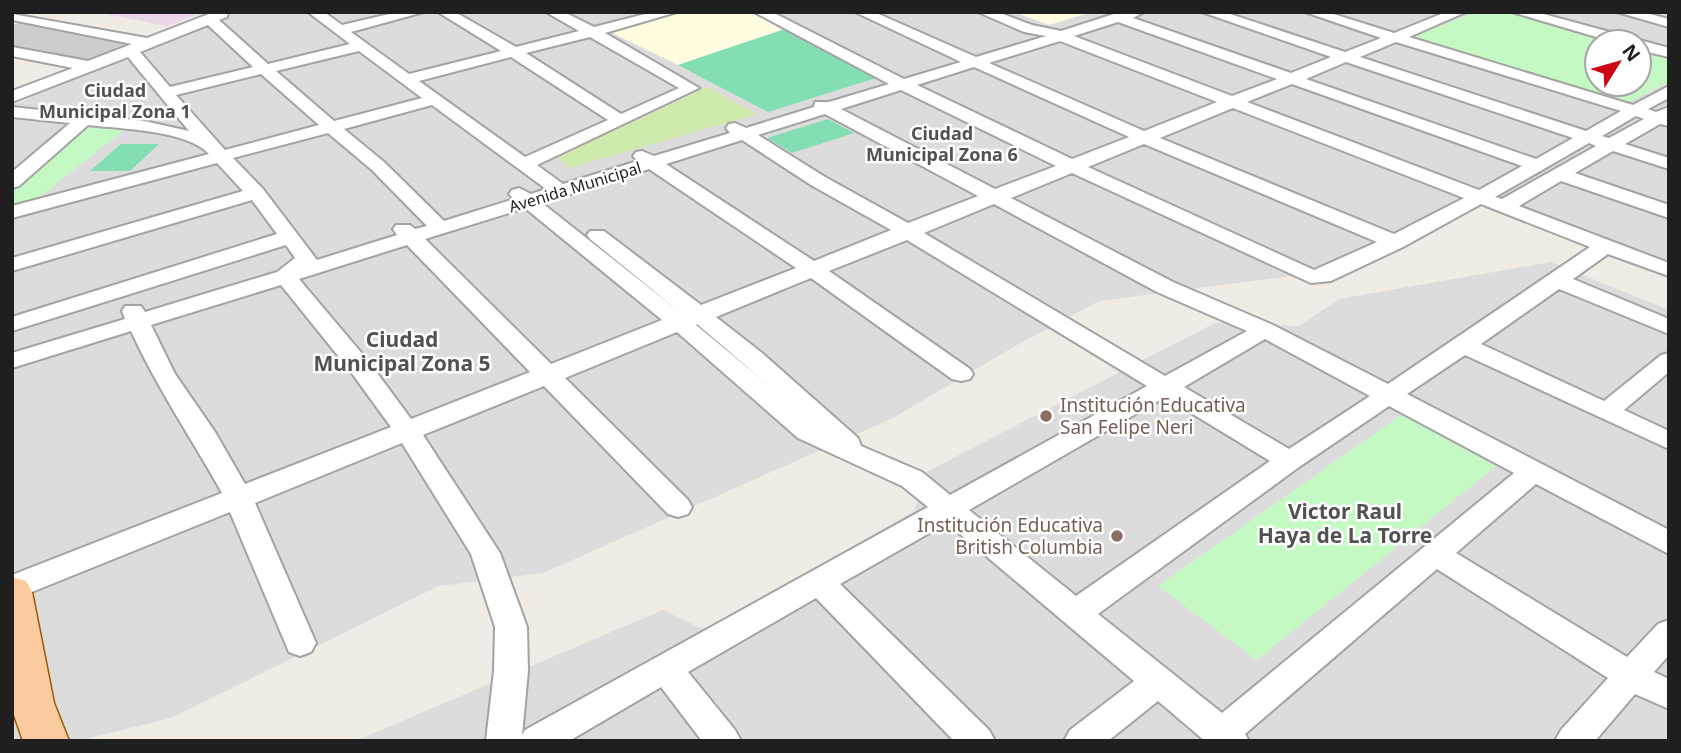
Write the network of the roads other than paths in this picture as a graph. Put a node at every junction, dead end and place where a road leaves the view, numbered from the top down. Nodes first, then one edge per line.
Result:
1 (226, 12) edge
2 (315, 12) edge
3 (334, 12) edge
4 (416, 12) edge
5 (445, 12) edge
6 (553, 12) edge
7 (761, 12) edge
8 (862, 12) edge
9 (985, 12) edge
10 (1209, 12) edge
11 (1312, 12) edge
12 (1416, 12) edge
13 (1459, 12) edge
14 (1519, 12) edge
15 (1624, 12) edge
16 (666, 13) edge
17 (1117, 14) edge
18 (18, 15) edge
19 (209, 19) junction
20 (1441, 19) junction
21 (1669, 23) edge
22 (348, 28) junction
23 (1583, 29) edge
24 (593, 32) junction
25 (1044, 35) junction
26 (1398, 38) junction
27 (148, 43) junction
28 (361, 46) junction
29 (130, 50) junction
30 (12, 51) edge
31 (514, 52) junction
32 (1346, 57) junction
33 (970, 60) junction
34 (88, 66) junction
35 (264, 69) junction
36 (414, 77) junction
37 (1293, 78) junction
38 (897, 82) junction
39 (1669, 91) edge
40 (168, 92) junction
41 (12, 97) edge
42 (436, 99) junction
43 (1224, 105) junction
44 (822, 106) junction
45 (1636, 109) junction
46 (12, 112) edge
47 (1665, 116) edge
48 (83, 120) junction
49 (620, 120) junction
50 (331, 126) junction
51 (740, 131) junction
52 (1590, 136) junction
53 (1143, 137) junction
54 (206, 140) junction
55 (1611, 145) junction
56 (221, 156) junction
57 (646, 159) junction
58 (531, 162) junction
59 (1669, 164) edge
60 (1071, 166) junction
61 (1538, 166) junction
62 (1559, 174) junction
63 (12, 182) edge
64 (548, 190) junction
65 (256, 193) junction
66 (992, 197) junction
67 (1473, 203) junction
68 (1503, 206) junction
69 (12, 212) edge
70 (1669, 212) edge
71 (436, 224) junction
72 (907, 231) junction
73 (407, 233) junction
74 (290, 237) junction
75 (1396, 243) junction
76 (1605, 246) junction
77 (307, 258) junction
78 (12, 265) edge
79 (813, 269) junction
80 (1669, 270) edge
81 (285, 276) junction
82 (1558, 280) junction
83 (136, 316) junction
84 (688, 320) junction
85 (12, 324) edge
86 (1669, 327) edge
87 (1265, 330) junction
88 (1464, 345) junction
89 (12, 349) edge
90 (1669, 360) edge
91 (12, 361) edge
92 (961, 374) dead end
93 (548, 375) junction
94 (1164, 387) junction
95 (1388, 396) junction
96 (1606, 412) junction
97 (407, 431) junction
98 (1669, 441) edge
99 (1289, 461) junction
100 (1534, 471) junction
101 (239, 499) junction
102 (678, 507) dead end
103 (948, 508) junction
104 (1669, 543) edge
105 (1435, 554) junction
106 (819, 582) junction
107 (12, 590) edge
108 (1077, 612) junction
109 (1669, 633) edge
110 (300, 643) dead end
111 (666, 669) junction
112 (1631, 676) junction
113 (1159, 681) junction
114 (1669, 695) edge
115 (1227, 737) edge
116 (46, 741) edge
117 (504, 741) edge
118 (537, 741) edge
119 (723, 741) edge
120 (977, 741) edge
121 (1082, 741) edge
122 (1573, 741) edge

1 - 19 street
2 - 22 street
3 - 22 street
4 - 22 street
5 - 31 street
6 - 24 street
7 - 38 street
8 - 33 street
9 - 25 street
10 - 32 street
11 - 26 street
12 - 20 street
13 - 20 street
14 - 23 street
15 - 21 street
16 - 24 street
17 - 25 street, Avenida Municipal
17 - 37 street
18 - 27 street
19 - 27 street
19 - 35 street
20 - 26 street
22 - 28 street
22 - 36 street
24 - 31 street
24 - 49 street
25 - 33 street, Avenida Municipal
25 - 43 street
26 - 32 street
26 - 45 street
27 - 29 street
28 - 35 street
28 - 36 street
29 - 34 street
29 - 40 street
30 - 34 street
31 - 36 street
31 - 49 street
32 - 37 street
32 - 52 street
33 - 38 street, Avenida Municipal
33 - 53 street
34 - 41 street
35 - 40 street
35 - 50 street
36 - 42 street
36 - 58 street
37 - 43 street
37 - 61 street
38 - 44 street, Avenida Municipal
38 - 60 street
39 - 45 street
40 - 54 street
42 - 50 street
42 - 58 street
43 - 53 street
43 - 67 street
44 - 51 street, Avenida Municipal
44 - 66 street
45 - 47 street
45 - 52 street
46 - 48 street
47 - 55 street
48 - 54 street
48 - 63 street
49 - 58 street
50 - 56 street
50 - 71 street
51 - 57 street, Avenida Municipal
51 - 72 street
52 - 55 street
52 - 61 street
53 - 60 street
53 - 75 street
54 - 56 street
55 - 59 street
55 - 62 street
56 - 65 street
56 - 69 street
57 - 64 street, Avenida Municipal
57 - 79 street
58 - 64 street
60 - 66 street
60 - 75 street
61 - 67 street
62 - 68 street
62 - 70 street
64 - 71 street, Avenida Municipal
64 - 84 street
65 - 74 street
65 - 78 street
66 - 72 street
66 - 87 street
67 - 68 street
67 - 75 street
68 - 76 street
71 - 73 street, Avenida Municipal
72 - 79 street
72 - 94 street
73 - 77 street, Avenida Municipal
73 - 81 street, Avenida Municipal
73 - 93 street
74 - 77 street
74 - 85 street
76 - 80 street
76 - 82 street
77 - 81 street
77 - 83 street, Avenida Municipal
79 - 84 street
79 - 92 street
81 - 83 street, Avenida Municipal
81 - 97 street
82 - 86 street
82 - 88 street
83 - 89 street, Avenida Municipal
83 - 91 street, Avenida Municipal
83 - 101 street
84 - 93 street
84 - 103 street
87 - 94 street
87 - 95 street
88 - 95 street
88 - 96 street
90 - 96 street
93 - 97 street
93 - 102 street
94 - 99 street
94 - 103 street
95 - 99 street
95 - 100 street
96 - 98 street
97 - 101 street
97 - 117 street
99 - 108 street
100 - 104 street
100 - 105 street
101 - 107 street
101 - 110 street
103 - 106 street
103 - 108 street
105 - 112 street
105 - 115 street
106 - 111 street
106 - 120 street
107 - 116 main road
108 - 113 street
109 - 112 street
111 - 118 street
111 - 119 street
112 - 114 street
112 - 122 street
113 - 115 street
113 - 121 street

